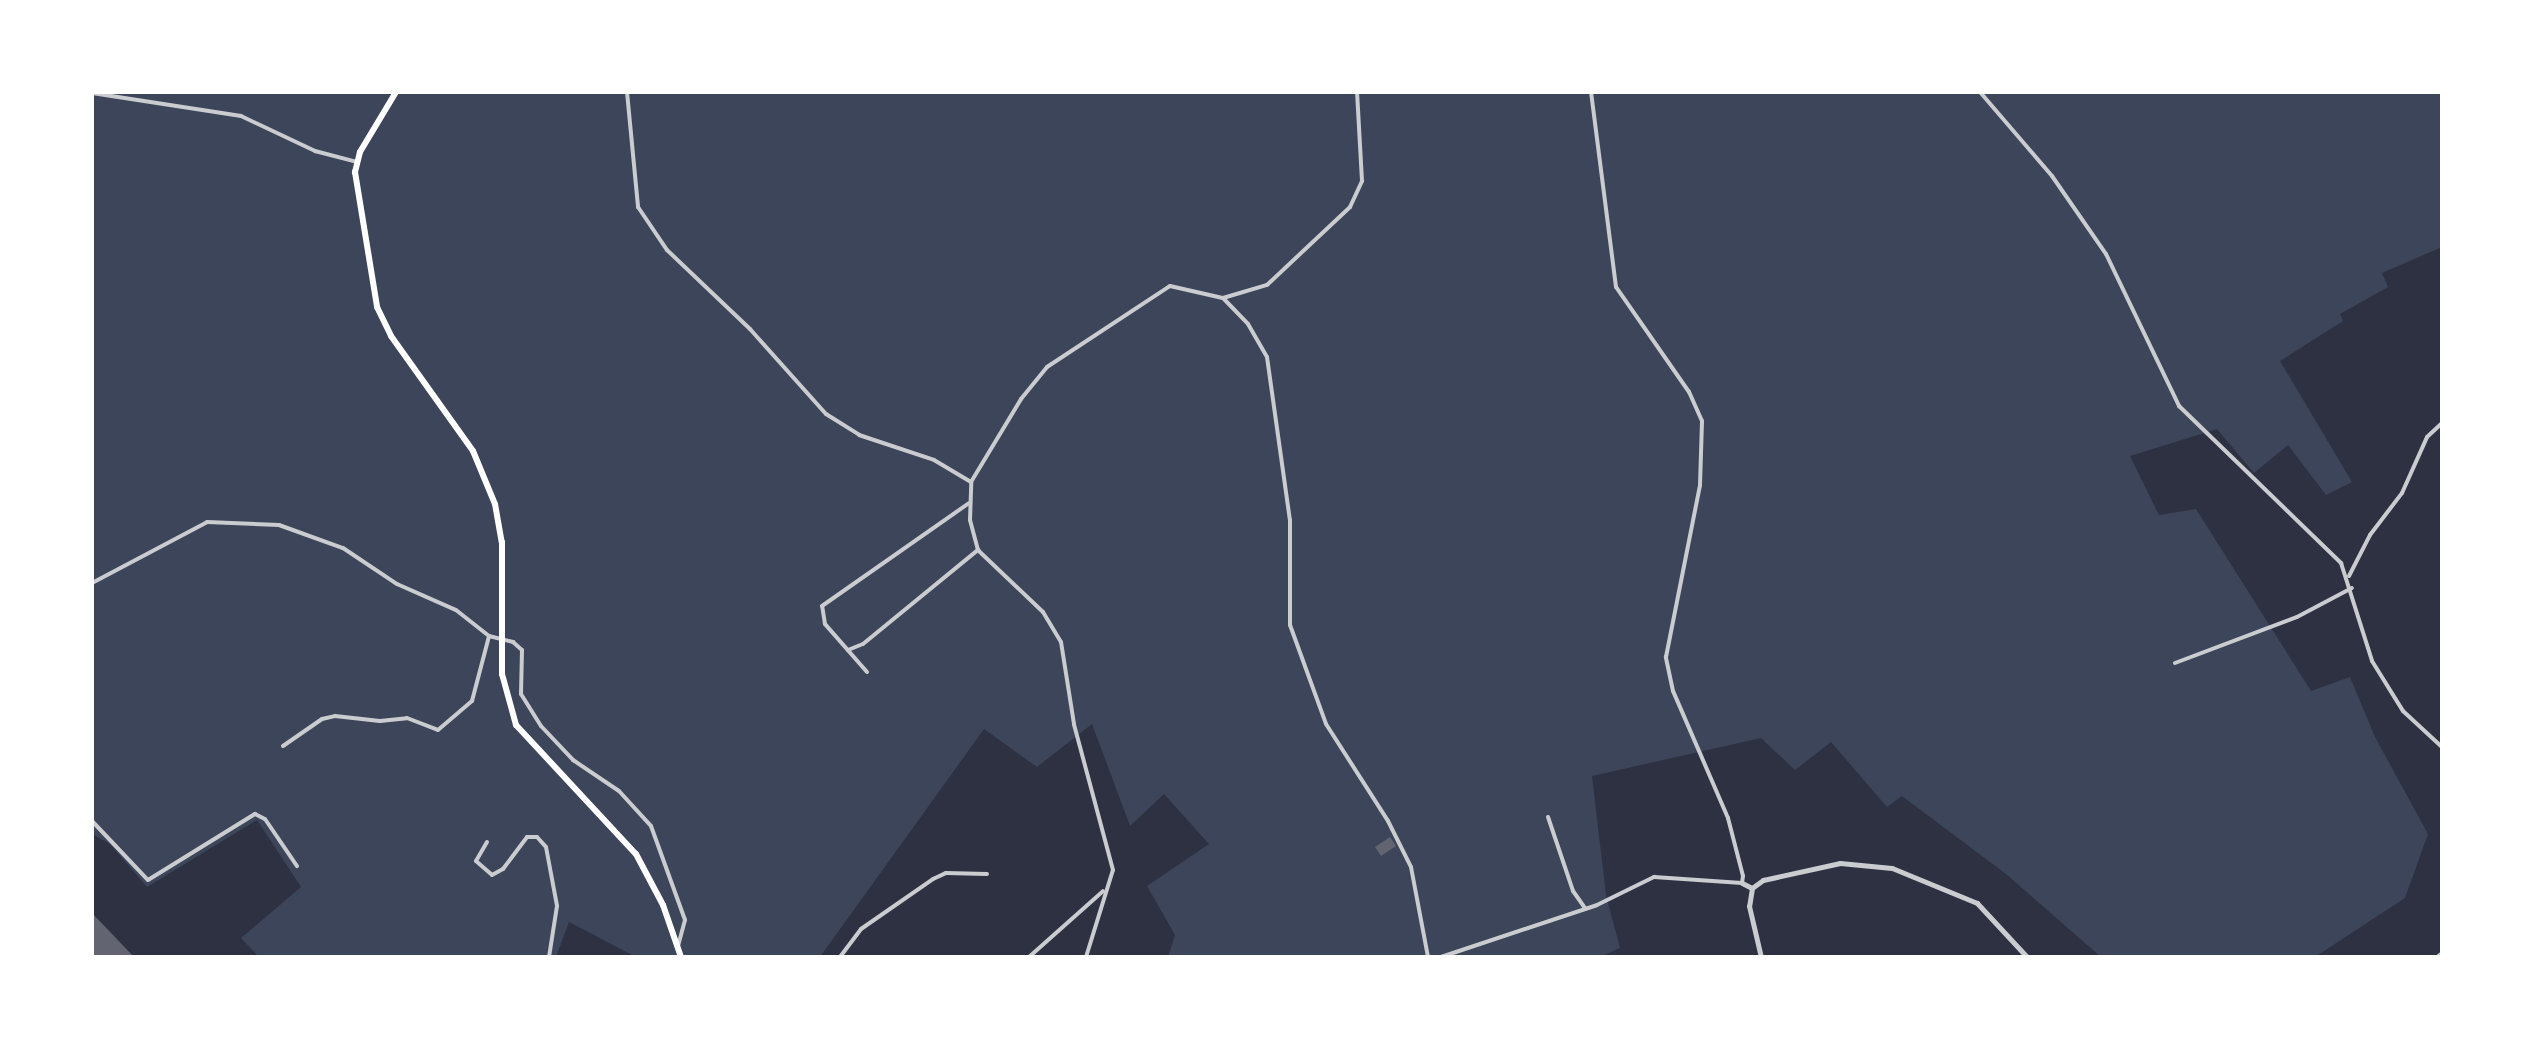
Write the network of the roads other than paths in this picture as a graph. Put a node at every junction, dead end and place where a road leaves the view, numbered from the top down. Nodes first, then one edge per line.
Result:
1 (396, 92) edge
2 (627, 92) edge
3 (1357, 92) edge
4 (1591, 92) edge
5 (1980, 92) edge
6 (92, 93) edge
7 (357, 162) junction
8 (1223, 298) junction
9 (2442, 423) edge
10 (971, 482) junction
11 (969, 503) junction
12 (978, 550) junction
13 (2349, 576) junction
14 (92, 583) edge
15 (2352, 588) junction
16 (489, 636) junction
17 (500, 638) junction
18 (848, 650) junction
19 (2175, 663) dead end
20 (867, 672) dead end
21 (283, 746) dead end
22 (2442, 747) edge
23 (1548, 817) dead end
24 (92, 821) edge
25 (487, 842) dead end
26 (297, 866) dead end
27 (987, 874) dead end
28 (1742, 883) junction
29 (1752, 888) junction
30 (1105, 890) junction
31 (1585, 908) junction
32 (678, 947) junction
33 (2442, 953) edge
34 (549, 957) edge
35 (681, 957) edge
36 (840, 957) edge
37 (1029, 957) edge
38 (1086, 957) edge
39 (1428, 957) edge
40 (1441, 957) edge
41 (1761, 957) edge
42 (2027, 957) edge
43 (2437, 957) edge

1 - 7 main road
2 - 10 street
3 - 8 street
4 - 28 street
5 - 13 street
6 - 7 street
7 - 17 main road
8 - 10 street
8 - 39 street
9 - 13 street
10 - 11 street
11 - 12 street
11 - 18 street
12 - 18 street
12 - 30 street
13 - 15 street
14 - 16 street
15 - 19 street
15 - 22 street
16 - 17 street
16 - 21 street
17 - 32 main road
17 - 32 street
18 - 20 street
23 - 31 street
24 - 26 street
25 - 34 street
27 - 36 street
28 - 29 street
28 - 31 street
29 - 41 street
29 - 42 street
30 - 37 street
30 - 38 street
31 - 40 street
32 - 35 main road
33 - 43 street

